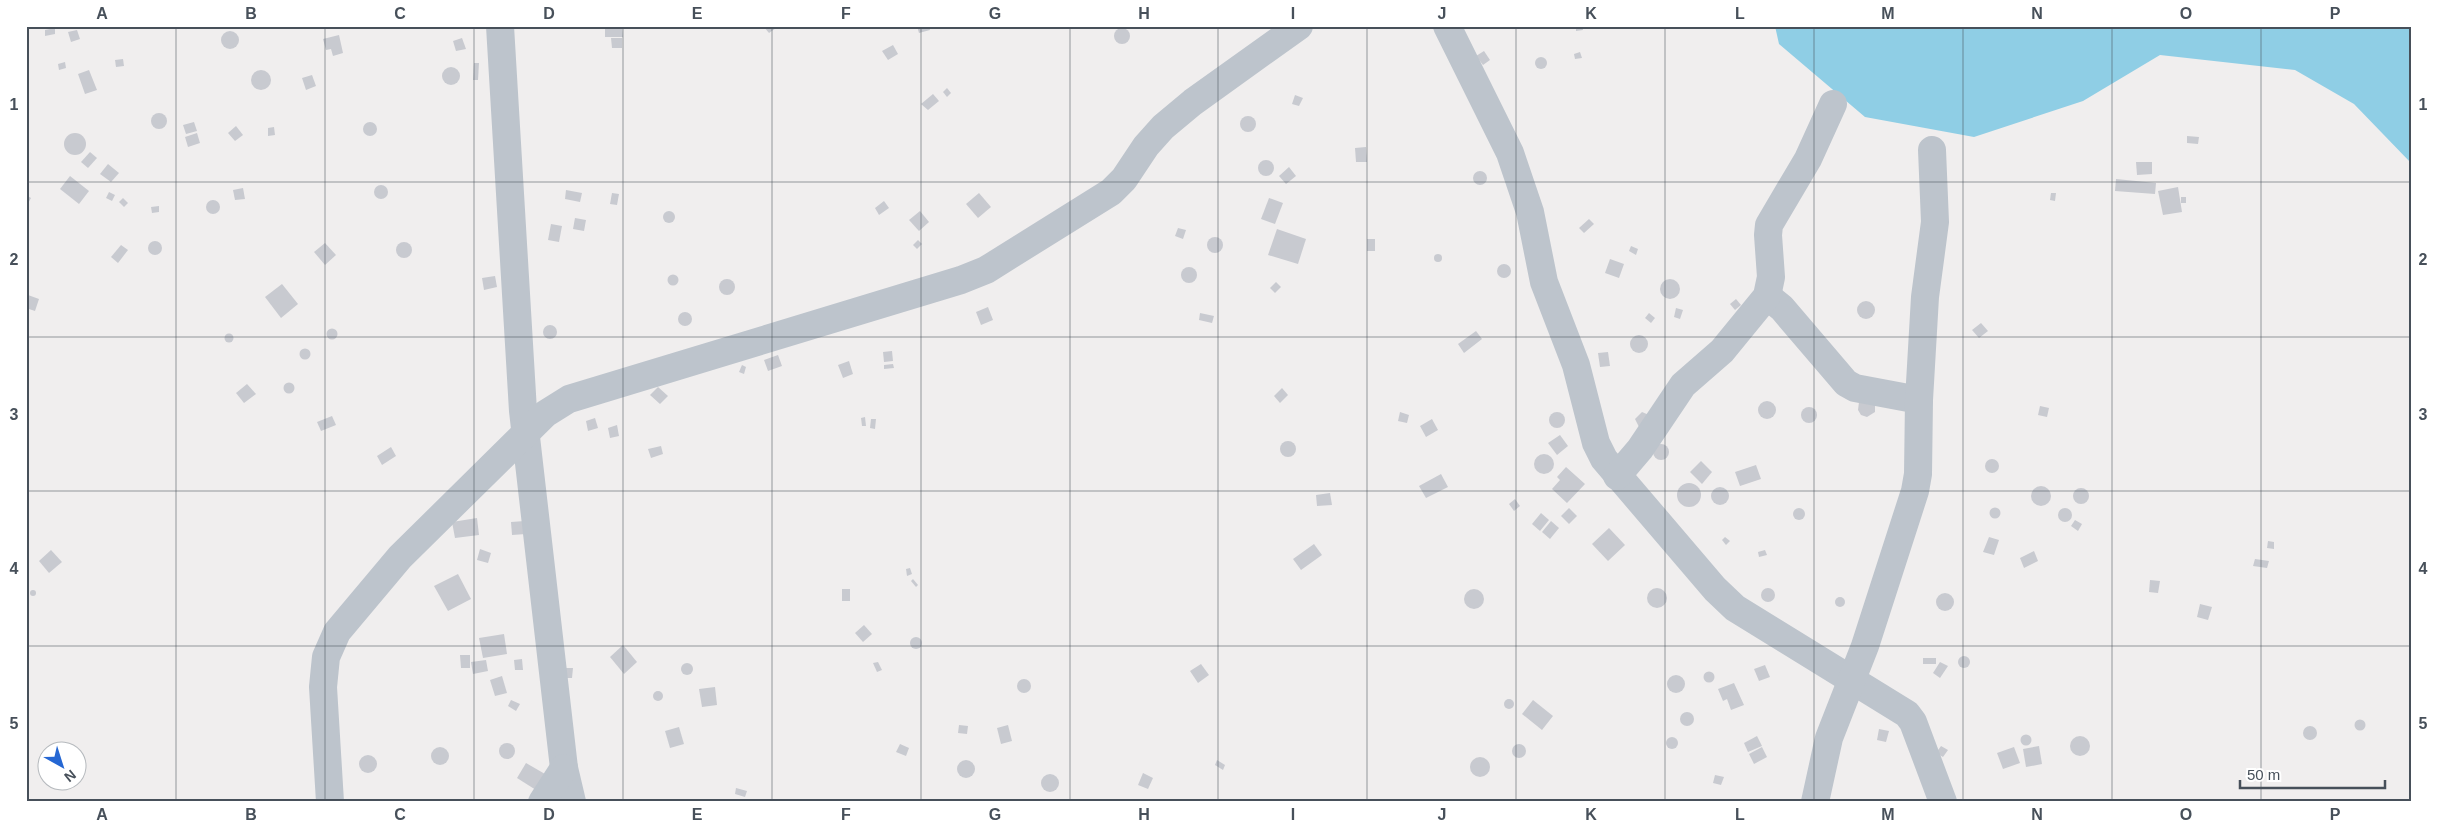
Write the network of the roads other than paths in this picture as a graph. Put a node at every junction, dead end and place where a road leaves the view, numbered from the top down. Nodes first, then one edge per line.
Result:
1 (500, 26) edge
2 (1299, 26) edge
3 (1447, 26) edge
4 (1833, 104) dead end
5 (1932, 150) dead end
6 (1766, 296) junction
7 (1919, 400) junction
8 (525, 432) junction
9 (1617, 476) junction
10 (1852, 682) junction
11 (564, 768) junction
12 (330, 802) edge
13 (542, 802) edge
14 (572, 802) edge
15 (1815, 802) edge
16 (1943, 802) edge

1 - 8 street
2 - 8 street
3 - 9 street
4 - 6 street
5 - 7 street
6 - 7 street
6 - 9 street
7 - 10 street
8 - 11 street
8 - 12 street
9 - 10 street
10 - 15 street
10 - 16 street
11 - 13 street
11 - 14 street

